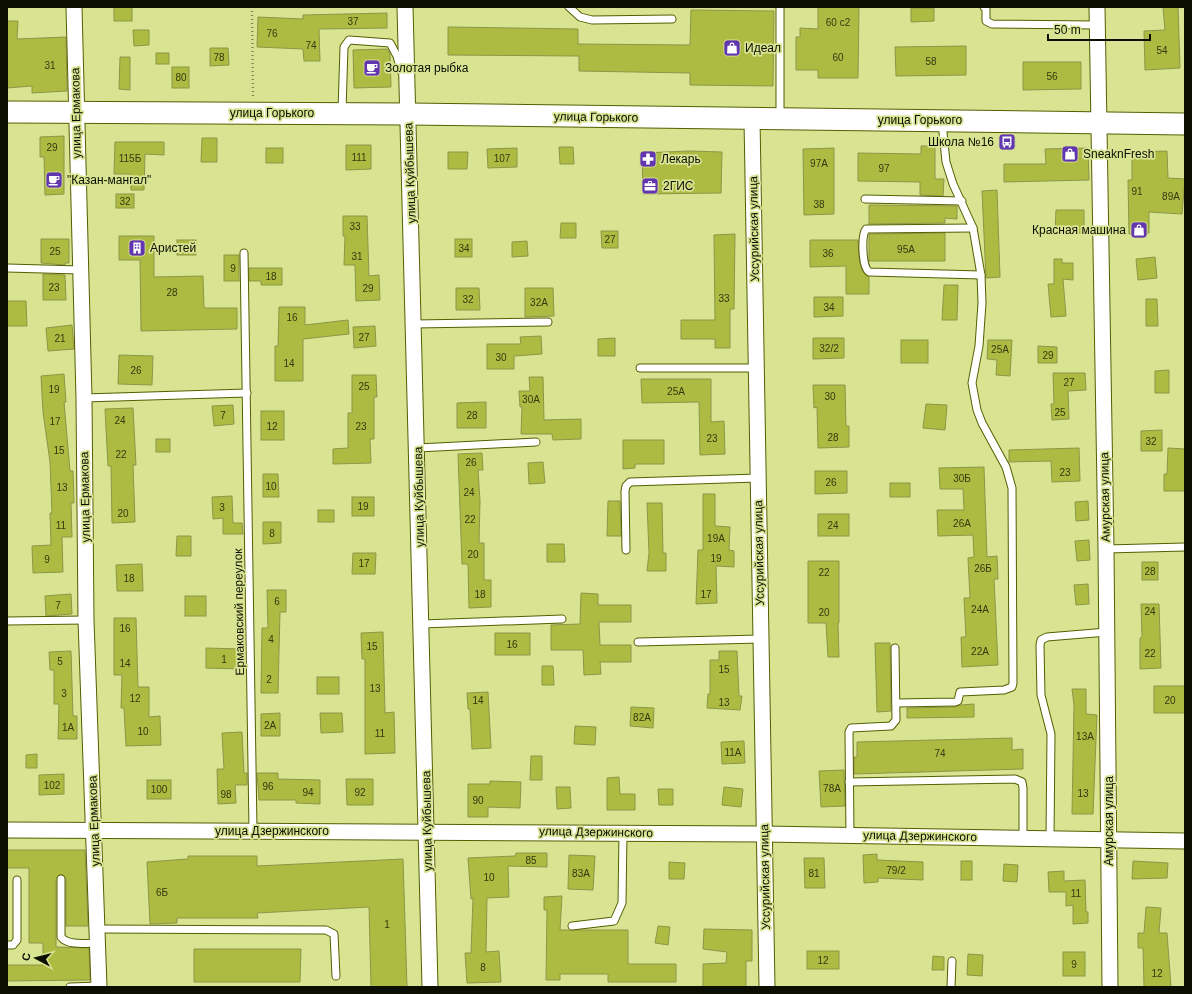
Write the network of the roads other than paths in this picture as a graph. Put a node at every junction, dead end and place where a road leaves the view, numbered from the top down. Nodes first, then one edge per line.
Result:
1 (74, 7) edge
2 (405, 7) edge
3 (569, 7) edge
4 (780, 7) edge
5 (984, 7) edge
6 (1097, 7) edge
7 (672, 19) dead end
8 (1097, 24) junction
9 (408, 105) junction
10 (7, 112) edge
11 (76, 113) junction
12 (342, 114) junction
13 (752, 120) junction
14 (780, 120) junction
15 (942, 120) junction
16 (1099, 123) junction
17 (1185, 124) edge
18 (865, 199) dead end
19 (962, 201) junction
20 (973, 228) junction
21 (244, 253) dead end
22 (7, 268) edge
23 (80, 270) junction
24 (981, 274) junction
25 (548, 322) dead end
26 (414, 324) junction
27 (640, 368) dead end
28 (757, 368) junction
29 (247, 393) junction
30 (84, 398) junction
31 (536, 442) dead end
32 (418, 448) junction
33 (758, 478) junction
34 (1185, 547) edge
35 (1106, 549) junction
36 (626, 550) dead end
37 (562, 618) dead end
38 (86, 620) junction
39 (7, 621) edge
40 (422, 624) junction
41 (1107, 632) junction
42 (760, 639) junction
43 (638, 642) dead end
44 (895, 648) dead end
45 (896, 703) junction
46 (849, 782) junction
47 (7, 830) edge
48 (253, 830) junction
49 (94, 831) junction
50 (427, 831) junction
51 (623, 833) junction
52 (764, 834) junction
53 (850, 835) junction
54 (1024, 838) junction
55 (1050, 838) junction
56 (1110, 839) junction
57 (1185, 841) edge
58 (61, 879) dead end
59 (17, 880) dead end
60 (572, 926) dead end
61 (98, 936) junction
62 (7, 945) edge
63 (952, 961) dead end
64 (336, 976) dead end
65 (70, 987) edge
66 (99, 987) edge
67 (430, 987) edge
68 (767, 987) edge
69 (951, 987) edge
70 (1110, 987) edge

1 - 11 street, улица Ермакова
2 - 9 street, улица Куйбышева
3 - 7 lane
4 - 14 lane
5 - 8 lane
6 - 8 street, Амурская улица
8 - 16 street, Амурская улица
9 - 12 main road, улица Горького
9 - 12 lane
9 - 13 main road, улица Горького
9 - 26 street, улица Куйбышева
10 - 11 main road, улица Горького
11 - 12 main road, улица Горького
11 - 23 street, улица Ермакова
13 - 14 main road, улица Горького
13 - 28 street, Уссурийская улица
14 - 15 main road, улица Горького
15 - 16 main road, улица Горького
15 - 19 lane
16 - 17 main road, улица Горького
16 - 35 street, Амурская улица
18 - 19 lane
19 - 20 lane
20 - 24 lane
20 - 24 lane
21 - 29 lane, Ермаковский переулок
22 - 23 lane
23 - 30 street, улица Ермакова
24 - 45 lane
25 - 26 lane
26 - 32 street, улица Куйбышева
27 - 28 lane
28 - 33 street, Уссурийская улица
29 - 30 lane
29 - 48 lane, Ермаковский переулок
30 - 38 street, улица Ермакова
31 - 32 lane
32 - 40 street, улица Куйбышева
33 - 36 lane
33 - 42 street, Уссурийская улица
34 - 35 lane
35 - 41 street, Амурская улица
37 - 40 lane
38 - 39 lane
38 - 49 street, улица Ермакова
40 - 50 street, улица Куйбышева
41 - 55 lane
41 - 56 street, Амурская улица
42 - 43 lane
42 - 52 street, Уссурийская улица
44 - 45 lane
45 - 46 lane
46 - 53 lane
46 - 54 lane
47 - 49 street, улица Дзержинского
48 - 49 street, улица Дзержинского
48 - 50 street, улица Дзержинского
49 - 61 street, улица Ермакова
50 - 51 street, улица Дзержинского
50 - 67 street, улица Куйбышева
51 - 52 street, улица Дзержинского
51 - 60 lane
52 - 53 street, улица Дзержинского
52 - 68 street, Уссурийская улица
53 - 54 street, улица Дзержинского
54 - 55 street, улица Дзержинского
55 - 56 street, улица Дзержинского
56 - 57 street, улица Дзержинского
56 - 70 street, Амурская улица
58 - 61 lane
59 - 62 lane
61 - 64 lane
61 - 66 street, улица Ермакова
63 - 69 lane
65 - 66 lane

